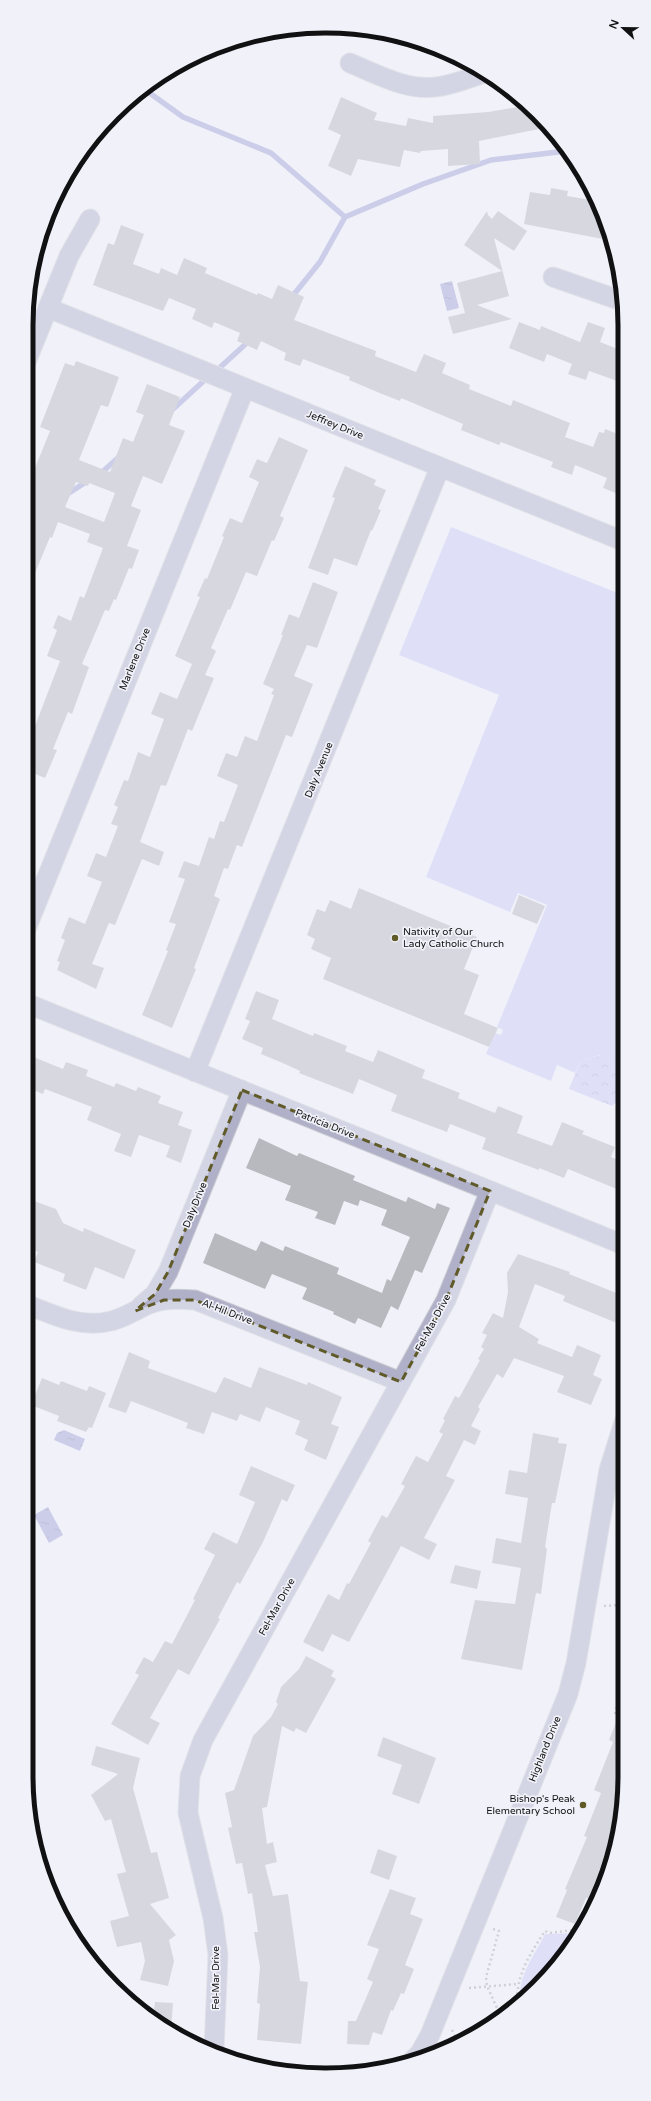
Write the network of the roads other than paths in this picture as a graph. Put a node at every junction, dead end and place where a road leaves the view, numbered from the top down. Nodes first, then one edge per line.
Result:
1 (350, 64) dead end
2 (478, 76) edge
3 (90, 219) dead end
4 (553, 277) dead end
5 (616, 299) edge
6 (48, 308) junction
7 (33, 345) edge
8 (245, 388) junction
9 (440, 467) junction
10 (618, 539) edge
11 (33, 912) edge
12 (33, 1006) edge
13 (195, 1072) junction
14 (242, 1090) junction
15 (490, 1191) junction
16 (618, 1243) edge
17 (33, 1307) edge
18 (135, 1311) junction
19 (401, 1382) junction
20 (618, 1441) edge
21 (214, 2046) edge
22 (421, 2052) edge

1 - 2 street
3 - 6 street
4 - 5 street
6 - 7 street
6 - 8 street, Jeffrey Drive
8 - 9 street, Jeffrey Drive
8 - 11 street, Marlene Drive
9 - 10 street, Jeffrey Drive
9 - 13 street, Daly Avenue
12 - 13 street, Patricia Drive
13 - 14 street, Patricia Drive
14 - 15 street, Patricia Drive
14 - 18 street, Daly Drive
15 - 16 street, Patricia Drive
15 - 19 street, Fel-Mar Drive
17 - 18 street, Al-Hil Drive
18 - 19 street, Al-Hil Drive
19 - 21 street, Fel-Mar Drive
20 - 22 street, Highland Drive

